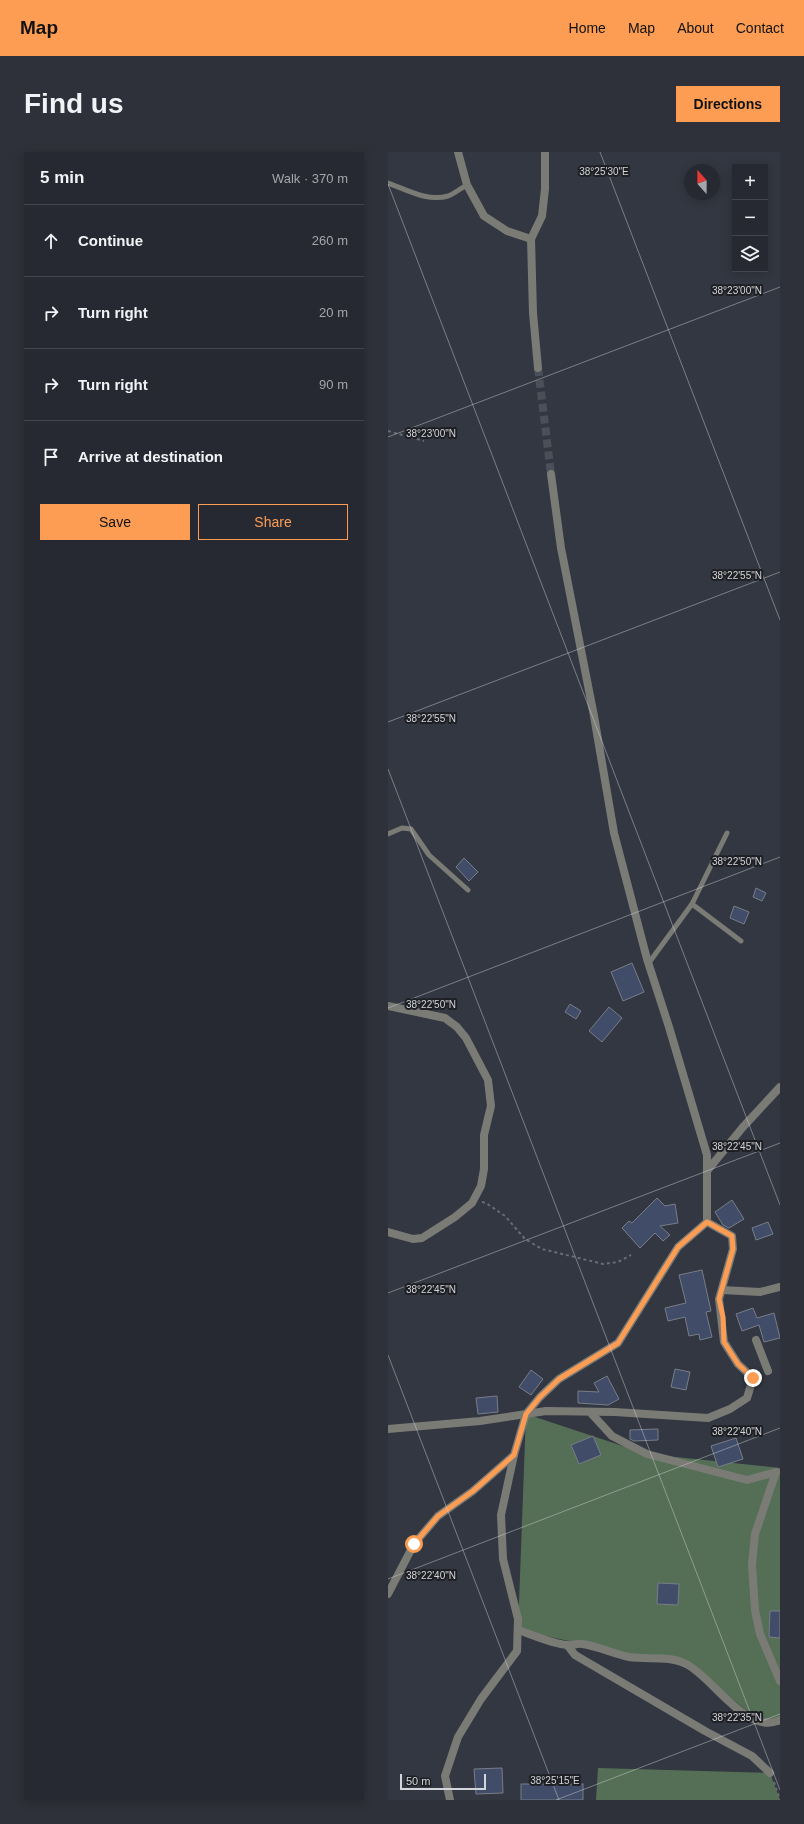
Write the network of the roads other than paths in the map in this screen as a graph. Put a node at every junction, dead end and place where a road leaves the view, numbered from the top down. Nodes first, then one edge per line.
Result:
1 (458, 152) edge
2 (544, 152) edge
3 (388, 183) edge
4 (467, 184) junction
5 (532, 239) junction
6 (538, 368) tunnel mouth
7 (551, 474) tunnel mouth
8 (388, 834) edge
9 (727, 834) dead end
10 (468, 890) dead end
11 (692, 904) junction
12 (741, 941) dead end
13 (648, 964) junction
14 (388, 1006) edge
15 (780, 1087) edge
16 (707, 1171) junction
17 (707, 1222) junction
18 (388, 1232) edge
19 (780, 1287) edge
20 (722, 1290) junction
21 (756, 1340) dead end
22 (768, 1371) dead end
23 (590, 1412) junction
24 (526, 1414) junction
25 (388, 1428) edge
26 (514, 1455) junction
27 (388, 1594) edge
28 (518, 1630) junction
29 (568, 1646) junction
30 (780, 1681) edge
31 (780, 1720) edge
32 (770, 1773) road end
33 (450, 1800) edge

1 - 4 street
2 - 5 street
3 - 4 lane
4 - 5 street
5 - 6 street
7 - 13 street
8 - 10 lane
9 - 11 lane
11 - 12 lane
11 - 13 lane
13 - 16 street
14 - 18 street
15 - 16 street
16 - 17 street
17 - 20 street
17 - 24 street
19 - 20 street
20 - 23 street
21 - 22 street
23 - 24 street
23 - 30 street
24 - 25 street
24 - 26 street
26 - 27 street
26 - 28 street
28 - 29 street
28 - 33 street
29 - 31 street
29 - 32 street

